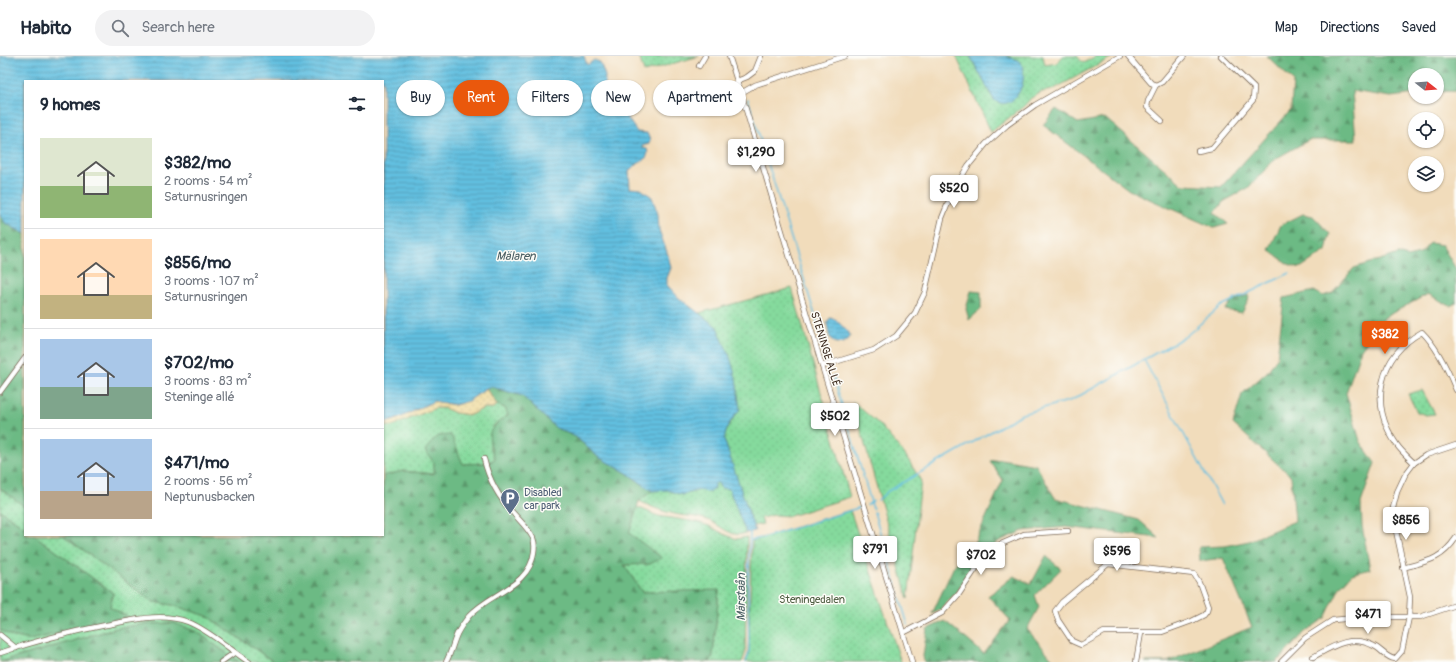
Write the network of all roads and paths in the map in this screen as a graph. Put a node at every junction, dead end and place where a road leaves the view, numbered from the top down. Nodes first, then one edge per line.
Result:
1 (704, 56) edge
2 (729, 56) edge
3 (761, 56) edge
4 (845, 56) edge
5 (1120, 56) edge
6 (1128, 56) edge
7 (1184, 56) edge
8 (1221, 56) edge
9 (699, 66) dead end
10 (738, 80) edge
11 (741, 80) edge
12 (1156, 85) junction
13 (746, 91) edge
14 (746, 107) edge
15 (1162, 122) dead end
16 (1198, 151) dead end
17 (24, 359) edge
18 (822, 366) junction
19 (1456, 390) edge
20 (0, 392) edge
21 (1456, 445) edge
22 (484, 459) dead end
23 (1414, 463) junction
24 (1068, 531) dead end
25 (1456, 538) edge
26 (1404, 568) junction
27 (1456, 605) edge
28 (1409, 617) junction
29 (903, 633) junction
30 (1141, 633) junction
31 (0, 635) edge
32 (16, 648) junction
33 (0, 653) edge
34 (234, 653) junction
35 (1313, 657) dead end
36 (221, 662) edge
37 (249, 662) edge
38 (446, 662) edge
39 (912, 662) edge
40 (1136, 662) edge
41 (1281, 662) edge

1 - 9 street
2 - 10 street, STENINGE ALLÉ
3 - 11 street
4 - 13 street
5 - 18 street
6 - 12 street
7 - 12 street
8 - 16 street
12 - 15 street
14 - 18 street, STENINGE ALLÉ
17 - 20 street
18 - 29 street, STENINGE ALLÉ
19 - 23 street
21 - 23 street
22 - 38 street
23 - 26 street
24 - 29 street
25 - 26 street
26 - 28 street
27 - 28 street
28 - 35 street
28 - 41 street
29 - 39 street, STENINGE ALLÉ
30 - 30 street
30 - 40 street
31 - 32 street
32 - 33 street
32 - 34 street
34 - 36 street
34 - 37 street

